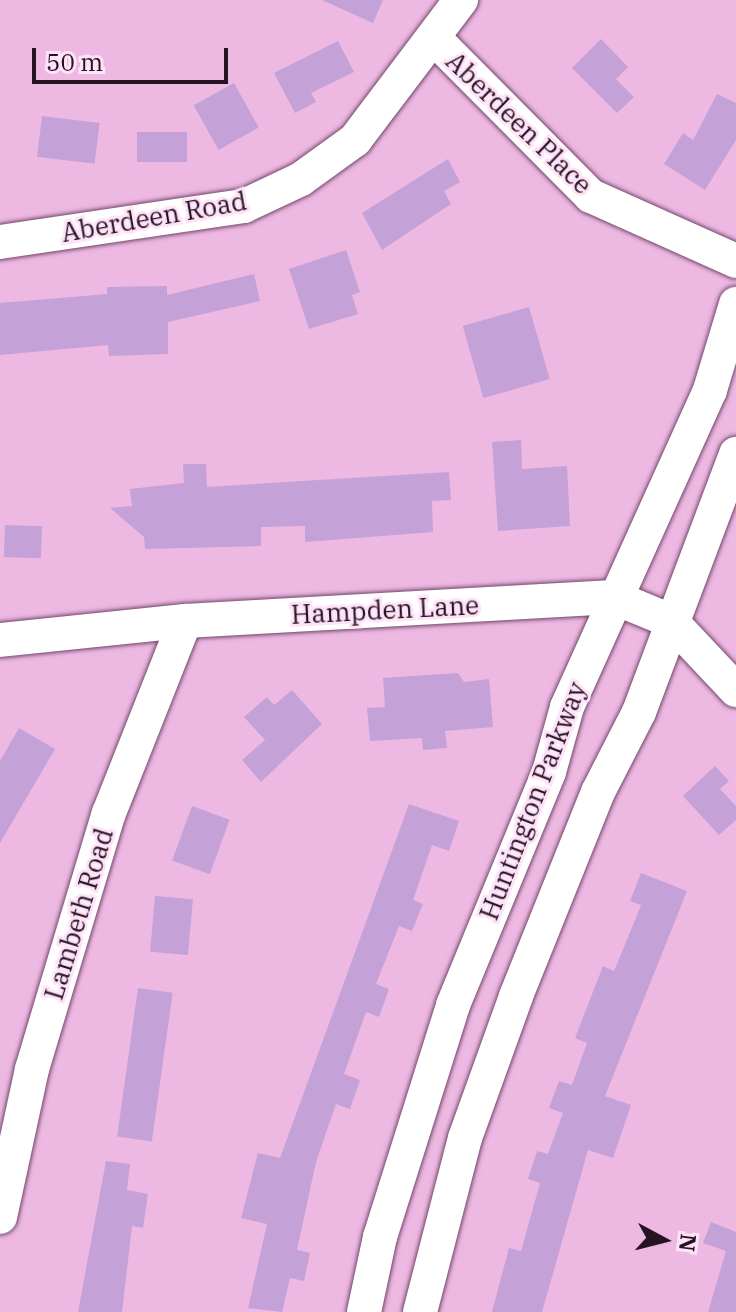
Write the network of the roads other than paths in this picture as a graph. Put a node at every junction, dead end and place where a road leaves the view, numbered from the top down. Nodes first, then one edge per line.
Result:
1 (461, 0) edge
2 (436, 40) junction
3 (0, 242) edge
4 (736, 261) edge
5 (736, 304) edge
6 (736, 454) edge
7 (613, 597) junction
8 (185, 621) junction
9 (671, 621) junction
10 (0, 640) edge
11 (736, 690) edge
12 (16, 1070) edge
13 (0, 1217) edge
14 (364, 1312) edge
15 (420, 1312) edge

1 - 2 street, Aberdeen Road
2 - 3 street, Aberdeen Road
2 - 4 street, Aberdeen Place
5 - 7 street, Huntington Parkway
6 - 9 street
7 - 8 street, Hampden Lane
7 - 9 street, Hampden Lane
7 - 14 street, Huntington Parkway
8 - 10 street, Hampden Lane
8 - 12 street, Lambeth Road
9 - 11 street, Hampden Lane
9 - 15 street
12 - 13 street, Lambeth Road

